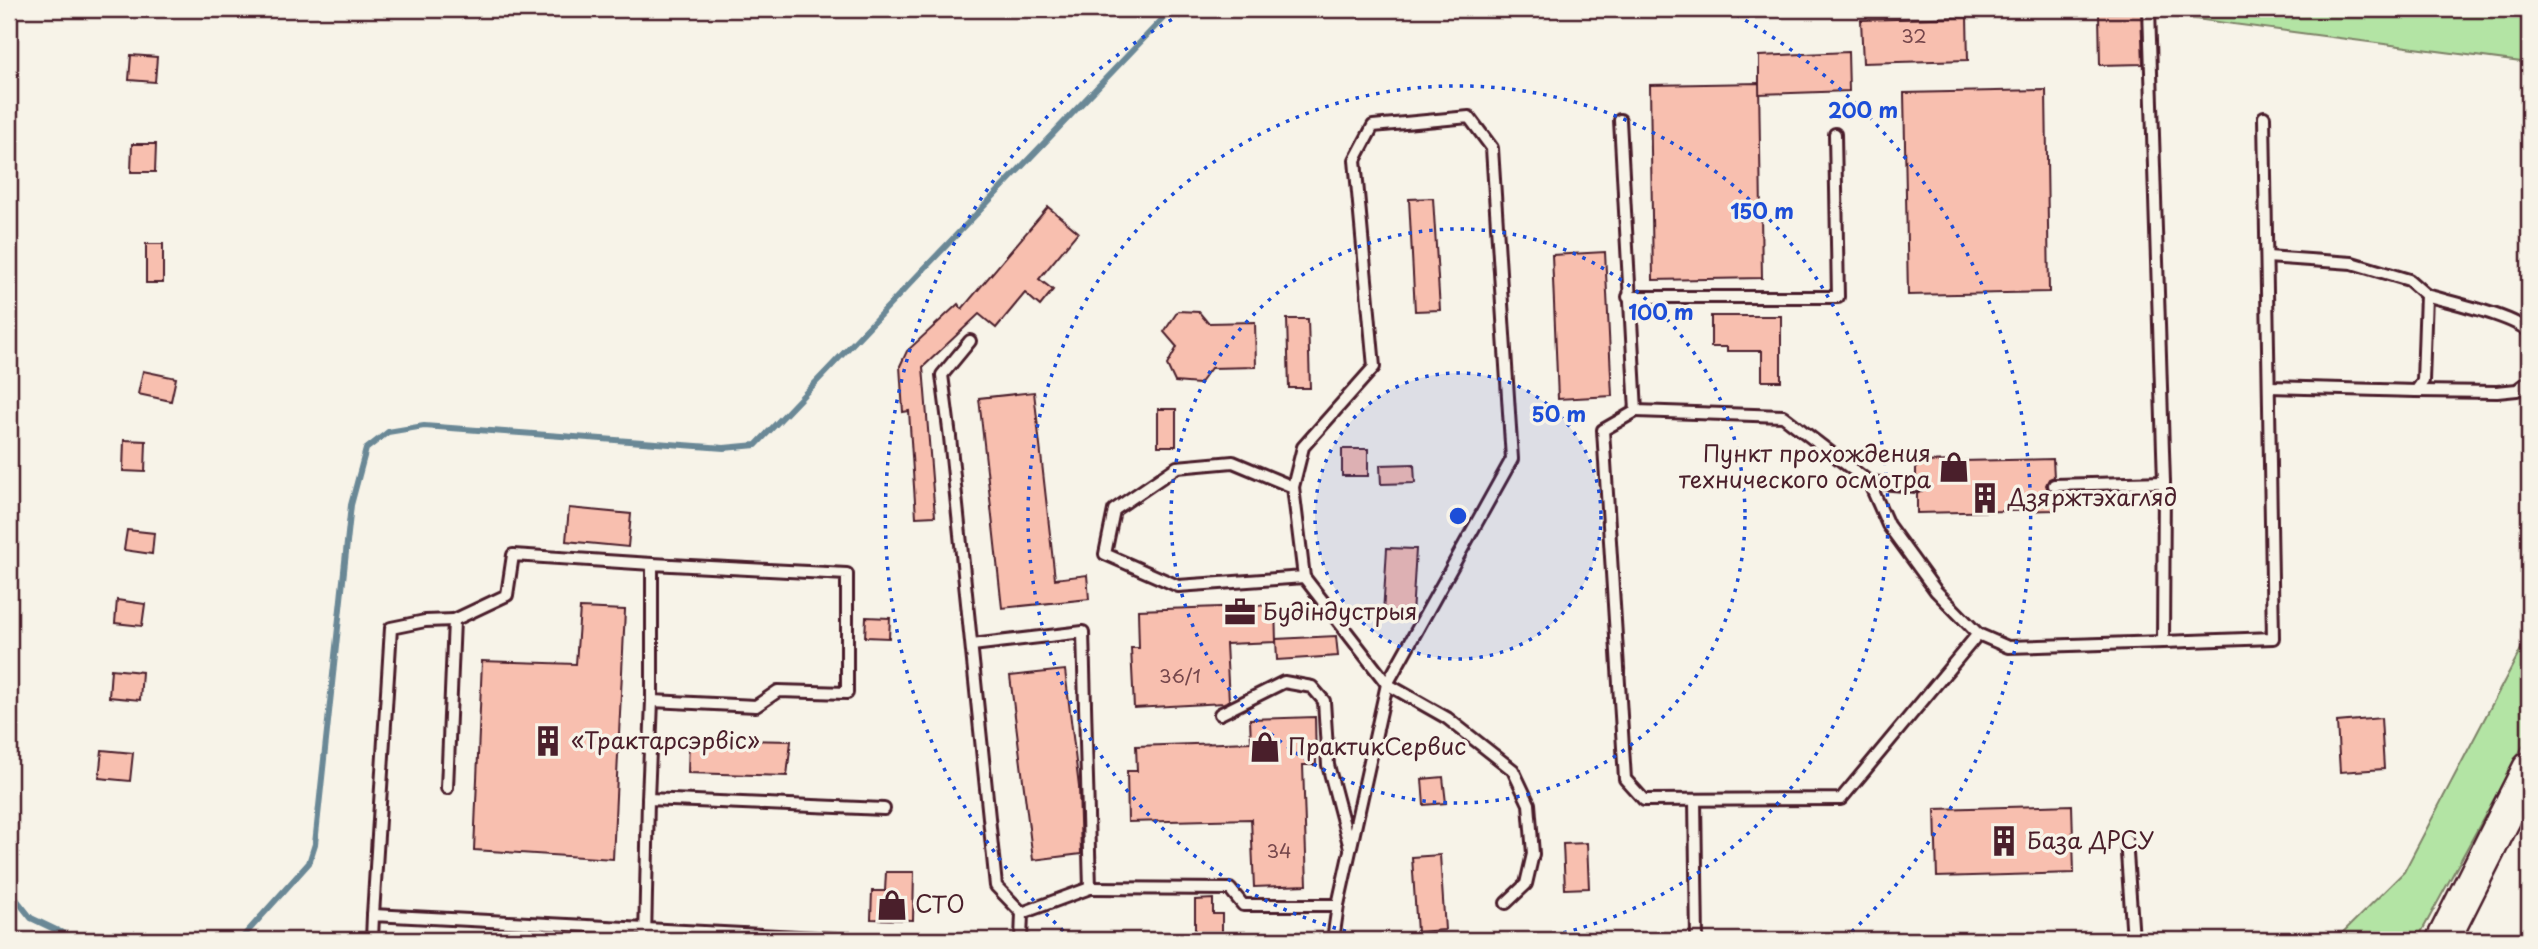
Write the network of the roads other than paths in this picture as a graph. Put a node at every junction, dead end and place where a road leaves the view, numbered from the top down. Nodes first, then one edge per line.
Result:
1 (2149, 9) edge
2 (2264, 117) dead end
3 (1620, 120) dead end
4 (1835, 134) dead end
5 (2267, 257) junction
6 (2426, 295) junction
7 (1628, 297) junction
8 (2529, 332) edge
9 (970, 341) dead end
10 (2529, 381) edge
11 (2270, 387) junction
12 (2416, 391) junction
13 (1636, 411) junction
14 (1869, 482) junction
15 (2164, 482) junction
16 (2054, 485) dead end
17 (1916, 486) dead end
18 (1293, 487) junction
19 (653, 564) junction
20 (1304, 577) junction
21 (454, 620) junction
22 (1978, 634) junction
23 (2164, 642) junction
24 (972, 645) junction
25 (1387, 684) junction
26 (652, 701) junction
27 (1220, 714) dead end
28 (2526, 786) edge
29 (447, 788) dead end
30 (649, 799) junction
31 (1695, 800) junction
32 (884, 809) dead end
33 (2126, 839) dead end
34 (1350, 850) junction
35 (1090, 888) junction
36 (1506, 903) dead end
37 (1338, 905) junction
38 (1022, 913) junction
39 (373, 915) junction
40 (645, 934) edge
41 (795, 938) edge
42 (372, 940) edge
43 (859, 940) edge
44 (1021, 940) edge
45 (1333, 940) edge
46 (1697, 940) edge
47 (2133, 940) edge
48 (2443, 940) edge

1 - 15 lane
2 - 5 lane
3 - 7 lane
4 - 7 lane
5 - 6 lane
5 - 11 lane
6 - 8 lane
6 - 12 lane
7 - 13 lane
9 - 24 lane
10 - 12 lane
11 - 12 lane
11 - 23 lane
13 - 14 lane
13 - 31 lane
14 - 17 lane
14 - 22 lane
15 - 16 lane
15 - 23 lane
18 - 20 lane
18 - 20 lane
18 - 25 lane
19 - 21 lane
19 - 26 lane
19 - 26 lane
20 - 25 lane
21 - 29 lane
21 - 39 lane
22 - 23 lane
22 - 31 lane
24 - 35 lane
24 - 38 lane
25 - 34 lane
25 - 36 lane
26 - 30 lane
27 - 34 lane
28 - 48 street
30 - 32 lane
30 - 40 lane
31 - 46 lane
33 - 47 lane
34 - 37 lane
35 - 37 lane
35 - 38 lane
37 - 45 lane
38 - 44 lane
39 - 40 lane
39 - 42 lane
40 - 41 lane
41 - 43 lane

